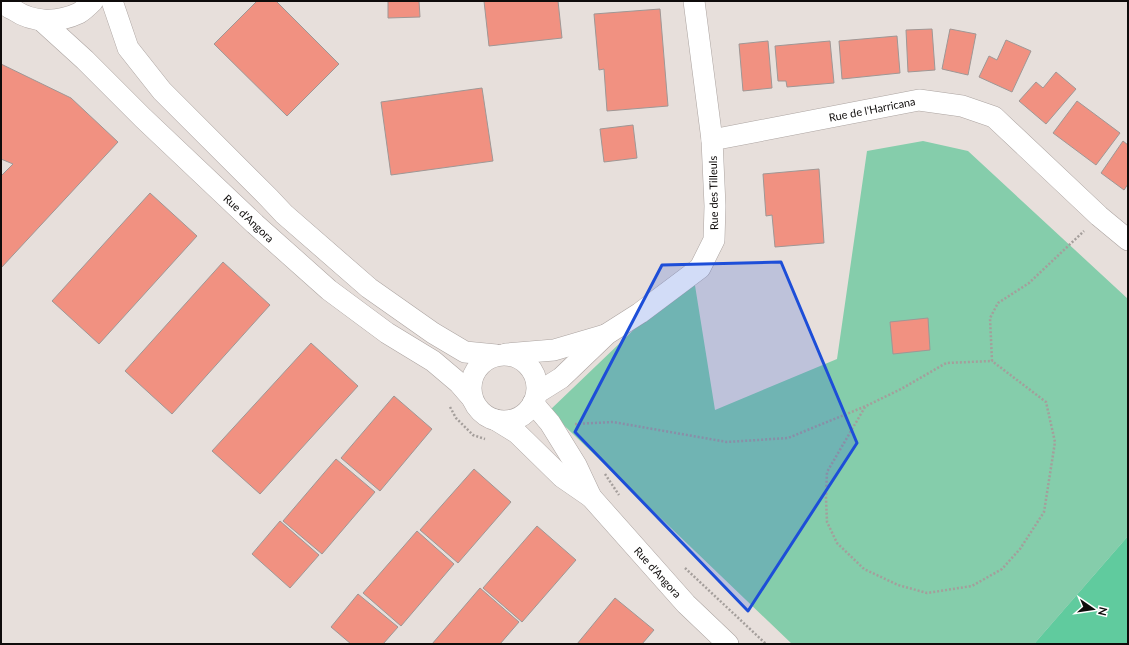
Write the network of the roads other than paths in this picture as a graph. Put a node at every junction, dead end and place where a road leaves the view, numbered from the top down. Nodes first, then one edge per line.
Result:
1 (2, 1) edge
2 (93, 1) edge
3 (112, 1) edge
4 (694, 1) edge
5 (11, 16) edge
6 (41, 20) junction
7 (712, 140) junction
8 (1127, 235) edge
9 (607, 334) junction
10 (501, 355) junction
11 (472, 398) junction
12 (535, 398) junction
13 (496, 420) junction
14 (591, 497) junction
15 (728, 644) edge

1 - 5 street
2 - 6 street
3 - 10 street
4 - 7 street, Rue des Tilleuls
5 - 6 street
6 - 11 street, Rue d'Angora
7 - 8 street, Rue de l'Harricana
7 - 9 street, Rue des Tilleuls
9 - 10 street, Rue des Tilleuls
9 - 12 street, Rue des Tilleuls
10 - 11 street
10 - 12 street
11 - 13 street
12 - 13 street
12 - 14 street, Rue d'Angora
13 - 14 street, Rue d'Angora
14 - 15 street, Rue d'Angora

